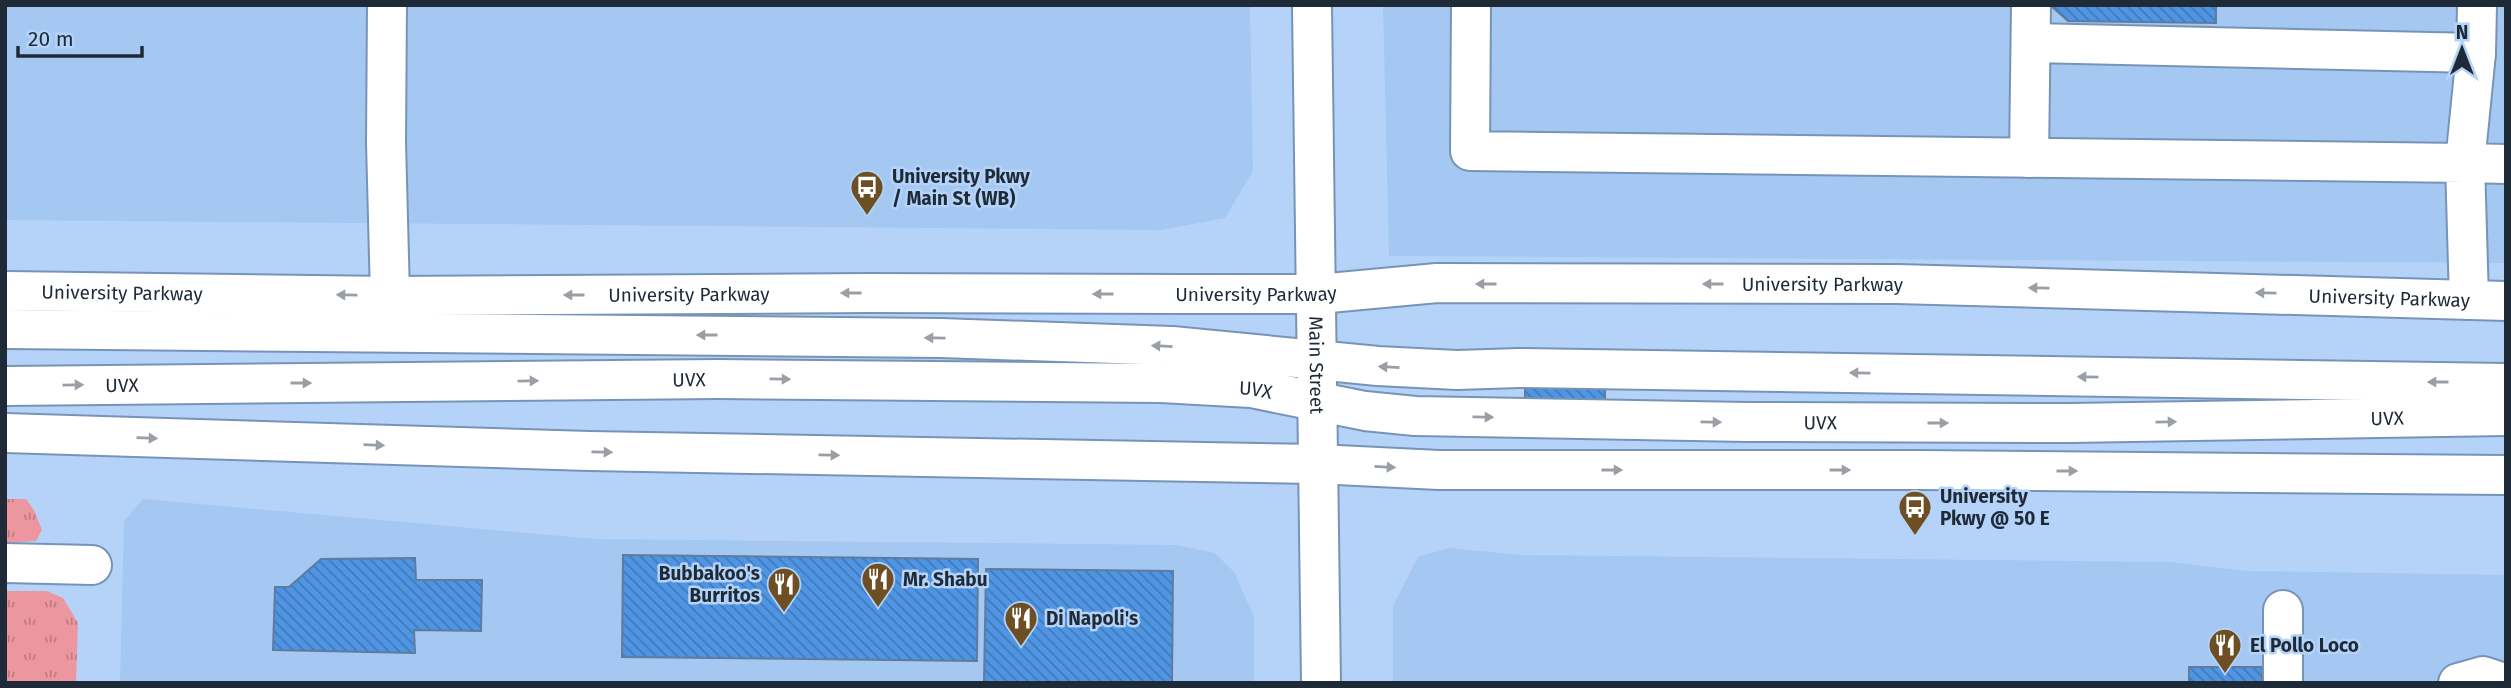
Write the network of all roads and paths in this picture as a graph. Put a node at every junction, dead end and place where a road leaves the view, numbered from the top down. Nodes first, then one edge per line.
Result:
1 (387, 5) edge
2 (1312, 5) edge
3 (1471, 5) edge
4 (2031, 5) edge
5 (2477, 5) edge
6 (2031, 43) junction
7 (2476, 53) junction
8 (2029, 158) junction
9 (2465, 163) junction
10 (2506, 164) edge
11 (5, 291) edge
12 (1318, 293) junction
13 (390, 296) junction
14 (2487, 300) edge
15 (5, 329) edge
16 (1317, 361) junction
17 (2506, 383) edge
18 (5, 386) edge
19 (1317, 400) junction
20 (2506, 415) edge
21 (5, 433) edge
22 (1317, 464) junction
23 (2506, 475) edge
24 (5, 563) edge
25 (93, 565) dead end
26 (2283, 610) dead end
27 (1321, 683) edge
28 (2283, 683) edge
29 (2458, 683) edge
30 (2504, 683) edge

1 - 13 main road
2 - 12 main road, Main Street
3 - 8 main road
4 - 6 main road
5 - 7 main road
6 - 7 main road
6 - 8 main road
7 - 9 main road
8 - 9 main road
9 - 10 main road
9 - 14 main road
13 -> 11 main road, University Parkway
12 -> 13 main road, University Parkway
14 -> 12 main road, University Parkway
12 - 16 main road, Main Street
16 -> 15 main road, UVX
17 -> 16 main road, UVX
16 - 19 main road, Main Street
18 -> 19 main road, UVX
19 -> 20 main road, UVX
19 - 22 main road, Main Street
21 -> 22 main road
22 -> 23 main road
22 - 27 main road, Main Street
24 - 25 main road
26 - 28 main road
29 - 30 main road

